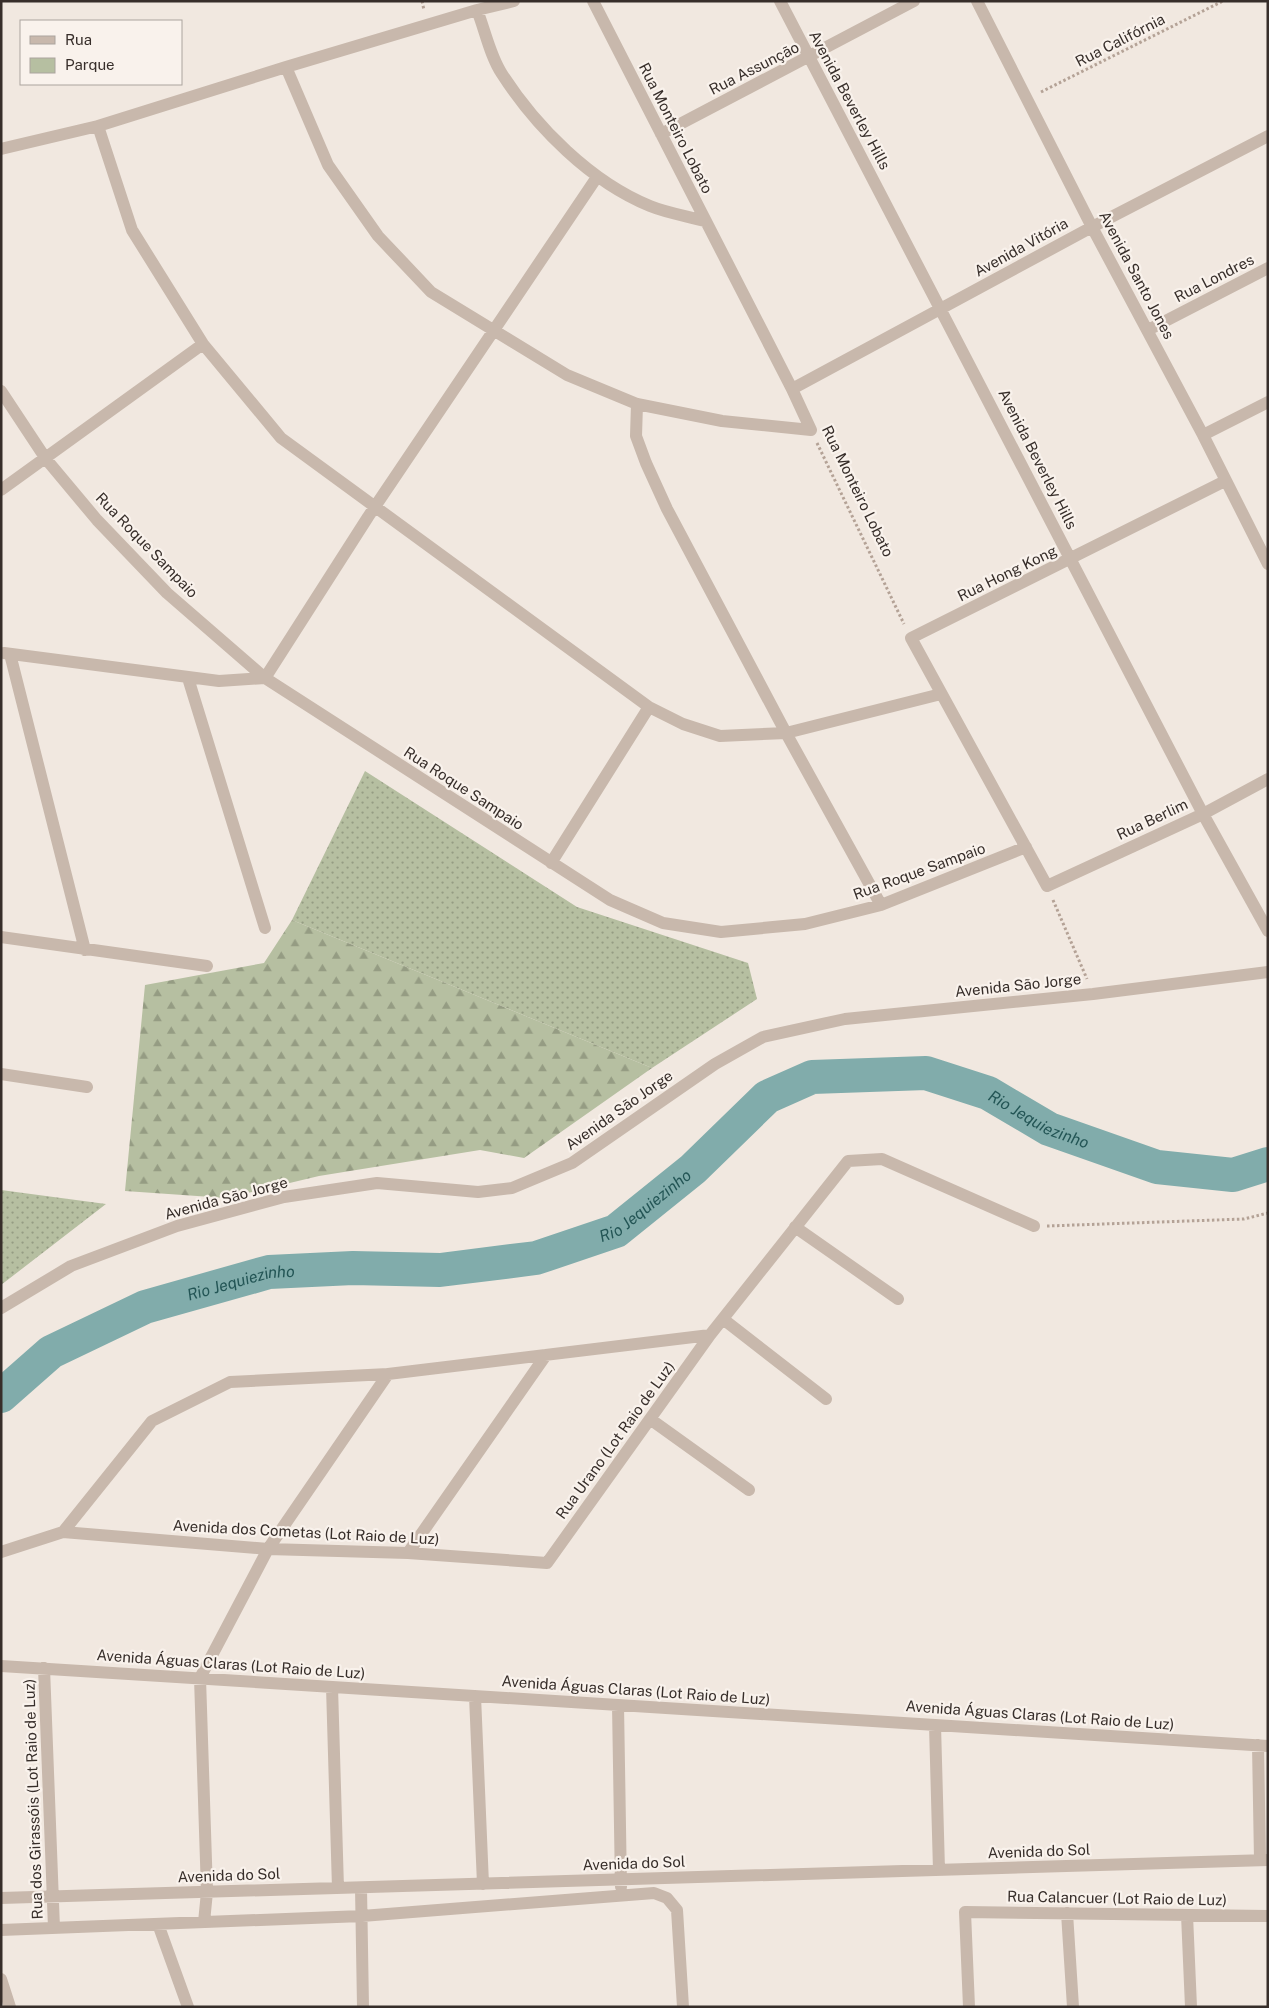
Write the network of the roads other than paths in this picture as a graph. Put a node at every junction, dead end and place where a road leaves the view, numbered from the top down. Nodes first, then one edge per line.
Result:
1 (514, 1) edge
2 (593, 1) edge
3 (780, 1) edge
4 (914, 1) edge
5 (977, 1) edge
6 (477, 10) junction
7 (809, 58) junction
8 (286, 67) junction
9 (98, 126) junction
10 (661, 134) junction
11 (1268, 136) edge
12 (1, 149) edge
13 (597, 177) junction
14 (705, 221) junction
15 (1092, 226) junction
16 (1268, 268) edge
17 (942, 309) junction
18 (1148, 330) junction
19 (494, 331) junction
20 (203, 344) junction
21 (792, 388) junction
22 (1, 391) edge
23 (1268, 402) edge
24 (638, 404) junction
25 (1203, 435) junction
26 (46, 458) junction
27 (1225, 481) junction
28 (1, 490) edge
29 (375, 508) junction
30 (1263, 543) edge
31 (1071, 559) junction
32 (1268, 564) edge
33 (5, 654) edge
34 (188, 678) junction
35 (264, 678) junction
36 (941, 694) junction
37 (649, 707) junction
38 (786, 733) junction
39 (1268, 779) edge
40 (1203, 814) junction
41 (1026, 847) junction
42 (551, 863) junction
43 (881, 905) junction
44 (265, 928) dead end
45 (1268, 931) edge
46 (1, 937) edge
47 (85, 950) junction
48 (208, 966) dead end
49 (1268, 972) edge
50 (1, 1074) edge
51 (87, 1087) dead end
52 (1034, 1226) road end
53 (795, 1227) junction
54 (898, 1298) dead end
55 (1, 1308) edge
56 (722, 1319) junction
57 (710, 1335) junction
58 (546, 1355) junction
59 (388, 1374) junction
60 (826, 1400) dead end
61 (650, 1419) junction
62 (749, 1490) dead end
63 (63, 1532) junction
64 (268, 1549) junction
65 (1, 1552) edge
66 (408, 1553) junction
67 (547, 1563) joint
68 (1, 1666) edge
69 (44, 1668) junction
70 (200, 1678) junction
71 (332, 1687) junction
72 (475, 1696) junction
73 (618, 1705) junction
74 (935, 1725) junction
75 (1263, 1745) edge
76 (1264, 1860) edge
77 (939, 1870) junction
78 (620, 1880) junction
79 (483, 1884) junction
80 (338, 1888) junction
81 (361, 1888) junction
82 (207, 1892) junction
83 (52, 1897) junction
84 (621, 1897) junction
85 (1, 1898) edge
86 (1067, 1913) junction
87 (1187, 1915) junction
88 (362, 1916) junction
89 (1268, 1916) edge
90 (204, 1922) junction
91 (158, 1924) junction
92 (54, 1928) junction
93 (1, 1930) edge
94 (1, 1979) edge
95 (10, 2007) edge
96 (188, 2007) edge
97 (363, 2007) edge
98 (683, 2007) edge
99 (969, 2007) edge
100 (1073, 2007) edge
101 (1191, 2007) edge

1 - 6 street
2 - 10 street, Rua Monteiro Lobato
3 - 7 street, Avenida Beverley Hills
4 - 7 street, Rua Assunção
5 - 15 street, Avenida Santo Jones
6 - 8 street
6 - 13 street
7 - 10 street, Rua Assunção
7 - 17 street, Avenida Beverley Hills
8 - 9 street
8 - 19 street
9 - 12 street
9 - 20 street
10 - 14 street, Rua Monteiro Lobato
11 - 15 street, Avenida Vitória
13 - 14 street
13 - 19 street
14 - 21 street, Rua Monteiro Lobato
15 - 17 street, Avenida Vitória
15 - 18 street, Avenida Santo Jones
16 - 18 street, Rua Londres
17 - 21 street, Avenida Vitória
17 - 31 street, Avenida Beverley Hills
18 - 25 street, Avenida Santo Jones
19 - 24 street
19 - 29 street
20 - 26 street
20 - 29 street
21 - 24 street, Rua Monteiro Lobato
22 - 26 street, Rua Roque Sampaio
23 - 25 street
24 - 38 street
25 - 27 street, Avenida Santo Jones
26 - 28 street
26 - 35 street, Rua Roque Sampaio
27 - 30 street, Avenida Santo Jones
27 - 31 street, Rua Hong Kong
29 - 35 street
29 - 37 street
30 - 32 street, Avenida Santo Jones
31 - 36 street, Rua Hong Kong
31 - 40 street, Avenida Beverley Hills
33 - 34 street
33 - 47 street
34 - 35 street
34 - 44 street
35 - 42 street, Rua Roque Sampaio
36 - 38 street
36 - 41 street
37 - 38 street
37 - 42 street
38 - 43 street
39 - 40 street, Rua Berlim
40 - 41 street, Rua Berlim
40 - 45 street, Avenida Beverley Hills
41 - 43 street, Rua Roque Sampaio
42 - 43 street, Rua Roque Sampaio
46 - 47 street
47 - 48 street
49 - 55 street, Avenida São Jorge
50 - 51 street
52 - 53 street, Rua Urano (Lot Raio de Luz)
53 - 54 street
53 - 56 street, Rua Urano (Lot Raio de Luz)
56 - 57 street, Rua Urano (Lot Raio de Luz)
56 - 60 street
57 - 58 street
57 - 61 street, Rua Urano (Lot Raio de Luz)
58 - 59 street
58 - 66 street
59 - 63 street
59 - 64 street
61 - 62 street
61 - 67 street, Rua Urano (Lot Raio de Luz)
63 - 64 street, Avenida dos Cometas (Lot Raio de Luz)
63 - 65 street
64 - 66 street, Avenida dos Cometas (Lot Raio de Luz)
64 - 70 street
66 - 67 street, Avenida dos Cometas (Lot Raio de Luz)
68 - 69 street, Avenida Águas Claras (Lot Raio de Luz)
69 - 70 street, Avenida Águas Claras (Lot Raio de Luz)
69 - 83 street, Rua dos Girassóis (Lot Raio de Luz)
70 - 71 street, Avenida Águas Claras (Lot Raio de Luz)
70 - 82 street
71 - 72 street, Avenida Águas Claras (Lot Raio de Luz)
71 - 80 street
72 - 73 street, Avenida Águas Claras (Lot Raio de Luz)
72 - 79 street
73 - 74 street, Avenida Águas Claras (Lot Raio de Luz)
73 - 78 street
74 - 75 street, Avenida Águas Claras (Lot Raio de Luz)
74 - 77 street
75 - 76 street
76 - 77 street, Avenida do Sol
77 - 78 street, Avenida do Sol
78 - 79 street, Avenida do Sol
78 - 84 street
79 - 81 street, Avenida do Sol
80 - 81 street, Avenida do Sol
80 - 82 street, Avenida do Sol
81 - 88 street
82 - 83 street, Avenida do Sol
82 - 90 street
83 - 85 street, Avenida do Sol
83 - 92 street, Rua dos Girassóis (Lot Raio de Luz)
84 - 88 street
84 - 98 street
86 - 87 street, Rua Calancuer (Lot Raio de Luz)
86 - 99 street, Rua Calancuer (Lot Raio de Luz)
86 - 100 street
87 - 89 street, Rua Calancuer (Lot Raio de Luz)
87 - 101 street
88 - 90 street
88 - 97 street
90 - 91 street
91 - 92 street
91 - 96 street
92 - 93 street
94 - 95 street

